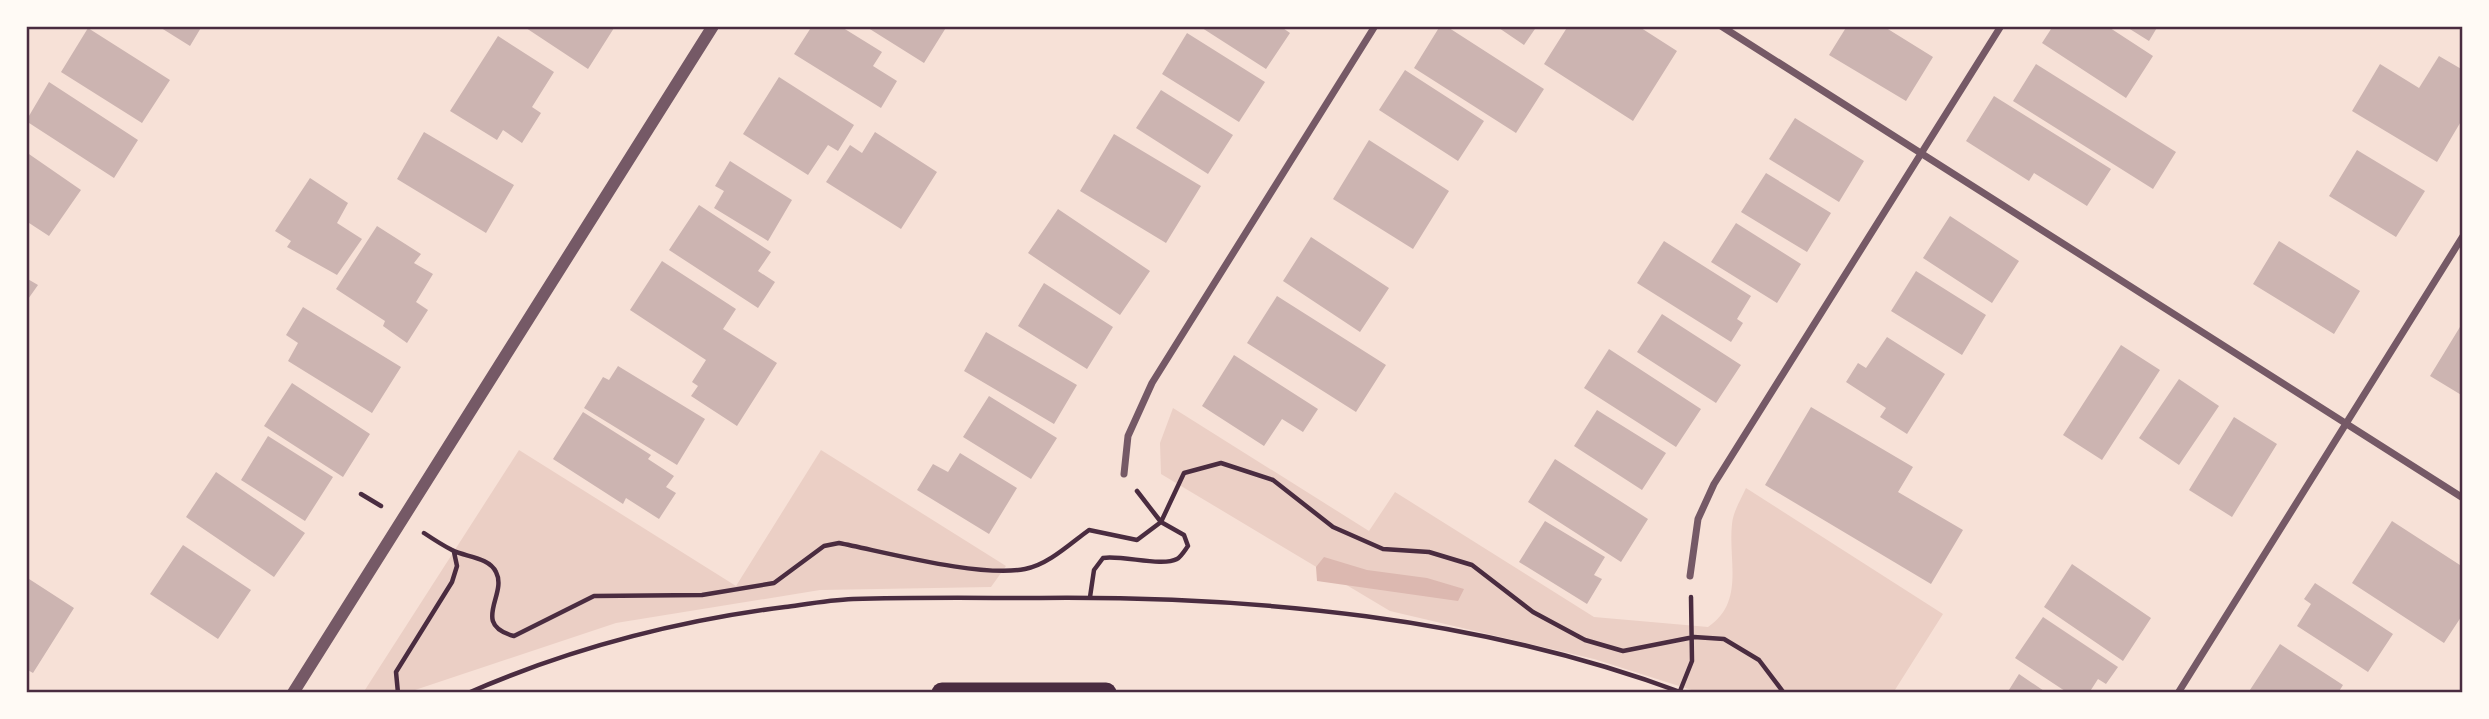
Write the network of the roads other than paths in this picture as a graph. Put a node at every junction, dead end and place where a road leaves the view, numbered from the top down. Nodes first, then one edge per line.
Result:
1 (713, 26) edge
2 (1375, 26) edge
3 (1721, 26) edge
4 (2001, 26) edge
5 (1922, 153) junction
6 (2463, 236) edge
7 (2345, 424) junction
8 (1124, 474) road end
9 (2463, 498) edge
10 (1690, 576) road end
11 (293, 693) edge
12 (942, 693) edge
13 (1106, 693) edge
14 (2178, 693) edge

1 - 11 street
2 - 8 street
3 - 5 street
4 - 5 street
5 - 7 street
5 - 10 street
6 - 7 street
7 - 9 street
7 - 14 street
12 - 13 highway

